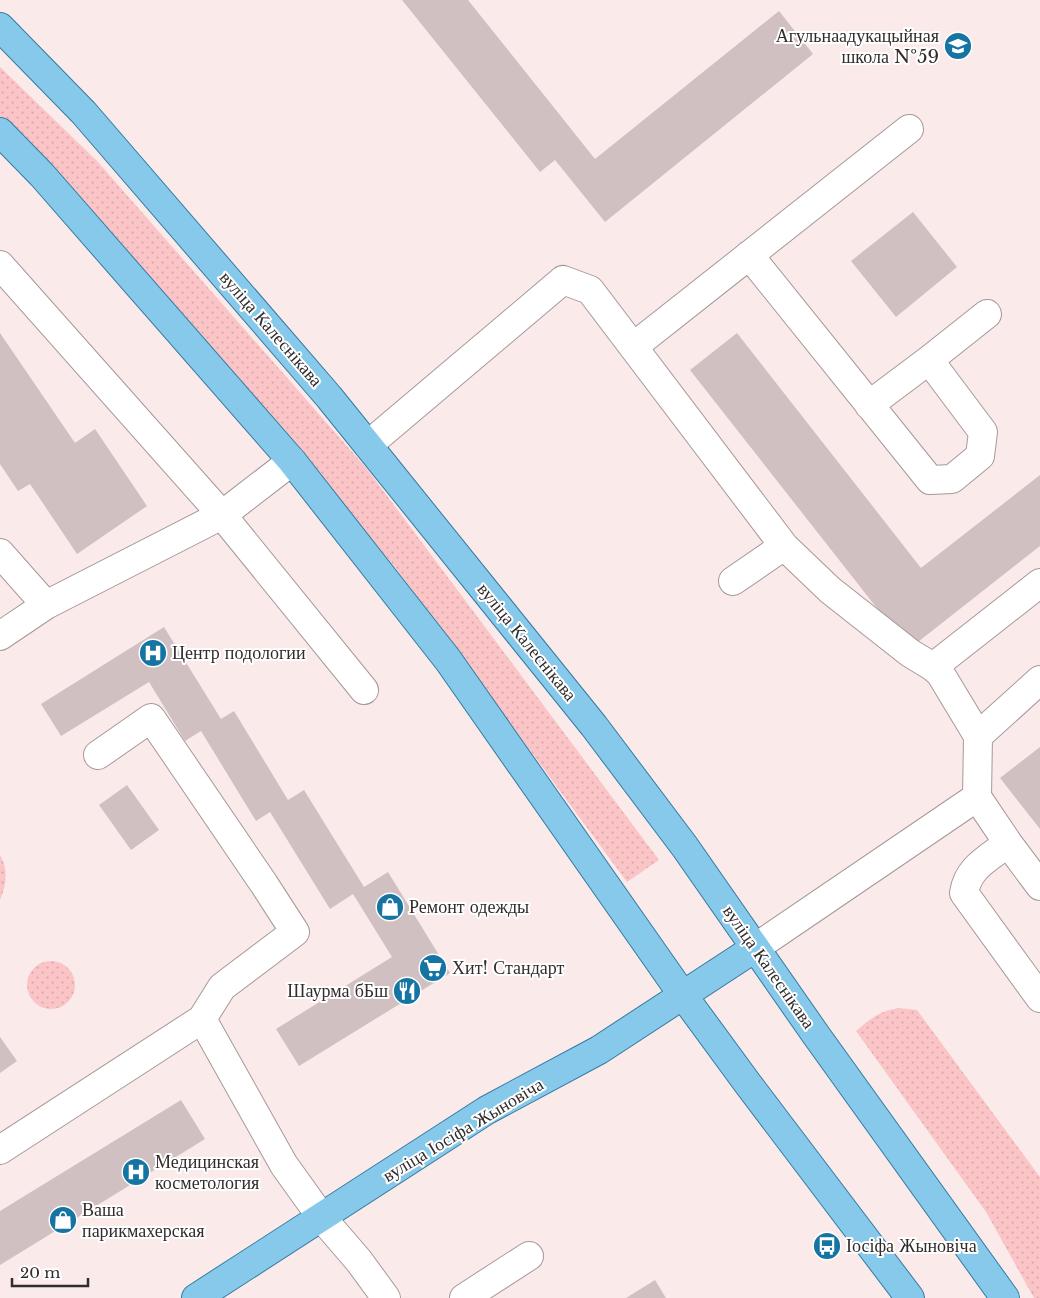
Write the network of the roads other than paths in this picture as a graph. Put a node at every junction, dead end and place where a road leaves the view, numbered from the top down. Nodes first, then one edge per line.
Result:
1 (0, 27) edge
2 (909, 129) dead end
3 (0, 132) edge
4 (748, 255) junction
5 (0, 265) edge
6 (987, 314) dead end
7 (633, 347) junction
8 (929, 360) junction
9 (869, 405) junction
10 (368, 445) junction
11 (292, 461) junction
12 (222, 515) junction
13 (784, 546) junction
14 (0, 553) edge
15 (733, 581) dead end
16 (1040, 583) edge
17 (46, 605) junction
18 (0, 636) edge
19 (933, 667) junction
20 (1040, 680) edge
21 (364, 690) dead end
22 (978, 736) junction
23 (98, 755) dead end
24 (977, 797) junction
25 (1008, 843) junction
26 (1040, 886) edge
27 (755, 948) junction
28 (682, 994) junction
29 (1040, 998) edge
30 (202, 1019) junction
31 (0, 1150) edge
32 (322, 1218) junction
33 (529, 1256) dead end
34 (196, 1298) edge
35 (386, 1298) edge
36 (464, 1298) edge
37 (910, 1298) edge
38 (1005, 1298) edge

1 - 10 main road, вуліца Калеснікава
2 - 4 lane
3 - 11 main road
4 - 7 lane
4 - 9 lane
5 - 12 lane
6 - 8 lane
7 - 10 lane
7 - 13 lane
8 - 9 lane
8 - 9 lane
10 - 27 main road, вуліца Калеснікава
11 - 12 lane
11 - 28 main road
12 - 17 lane
12 - 21 lane
13 - 15 lane
13 - 19 lane
14 - 17 lane
16 - 19 lane
17 - 18 lane
19 - 22 lane
20 - 22 lane
22 - 24 lane
23 - 30 lane
24 - 25 lane
24 - 27 lane
25 - 26 lane
25 - 29 lane
27 - 28 main road, вуліца Іосіфа Жыновіча
27 - 38 main road, вуліца Калеснікава
28 - 32 main road, вуліца Іосіфа Жыновіча
28 - 37 main road
30 - 31 lane
30 - 32 lane
32 - 34 main road, вуліца Іосіфа Жыновіча
32 - 35 lane
33 - 36 lane

